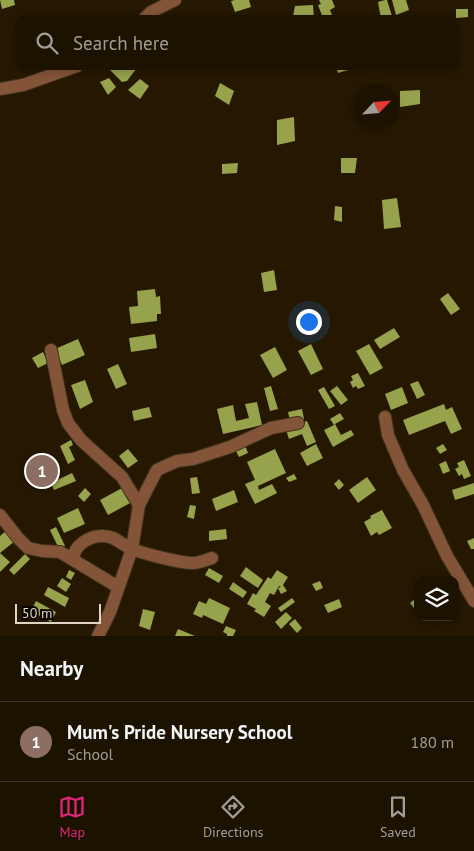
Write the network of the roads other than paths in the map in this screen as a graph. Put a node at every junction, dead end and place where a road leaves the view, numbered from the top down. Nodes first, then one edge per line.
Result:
1 (175, 0) edge
2 (148, 15) edge
3 (66, 70) edge
4 (0, 89) edge
5 (51, 350) dead end
6 (385, 417) dead end
7 (298, 423) dead end
8 (139, 505) junction
9 (0, 515) edge
10 (132, 549) junction
11 (212, 558) dead end
12 (73, 559) junction
13 (118, 587) junction
14 (474, 601) edge
15 (98, 636) edge

1 - 2 street
3 - 4 street
5 - 8 street
6 - 14 street
7 - 8 street
8 - 10 street
9 - 12 street
10 - 11 street
10 - 12 street
10 - 13 street
12 - 13 street
13 - 15 street

